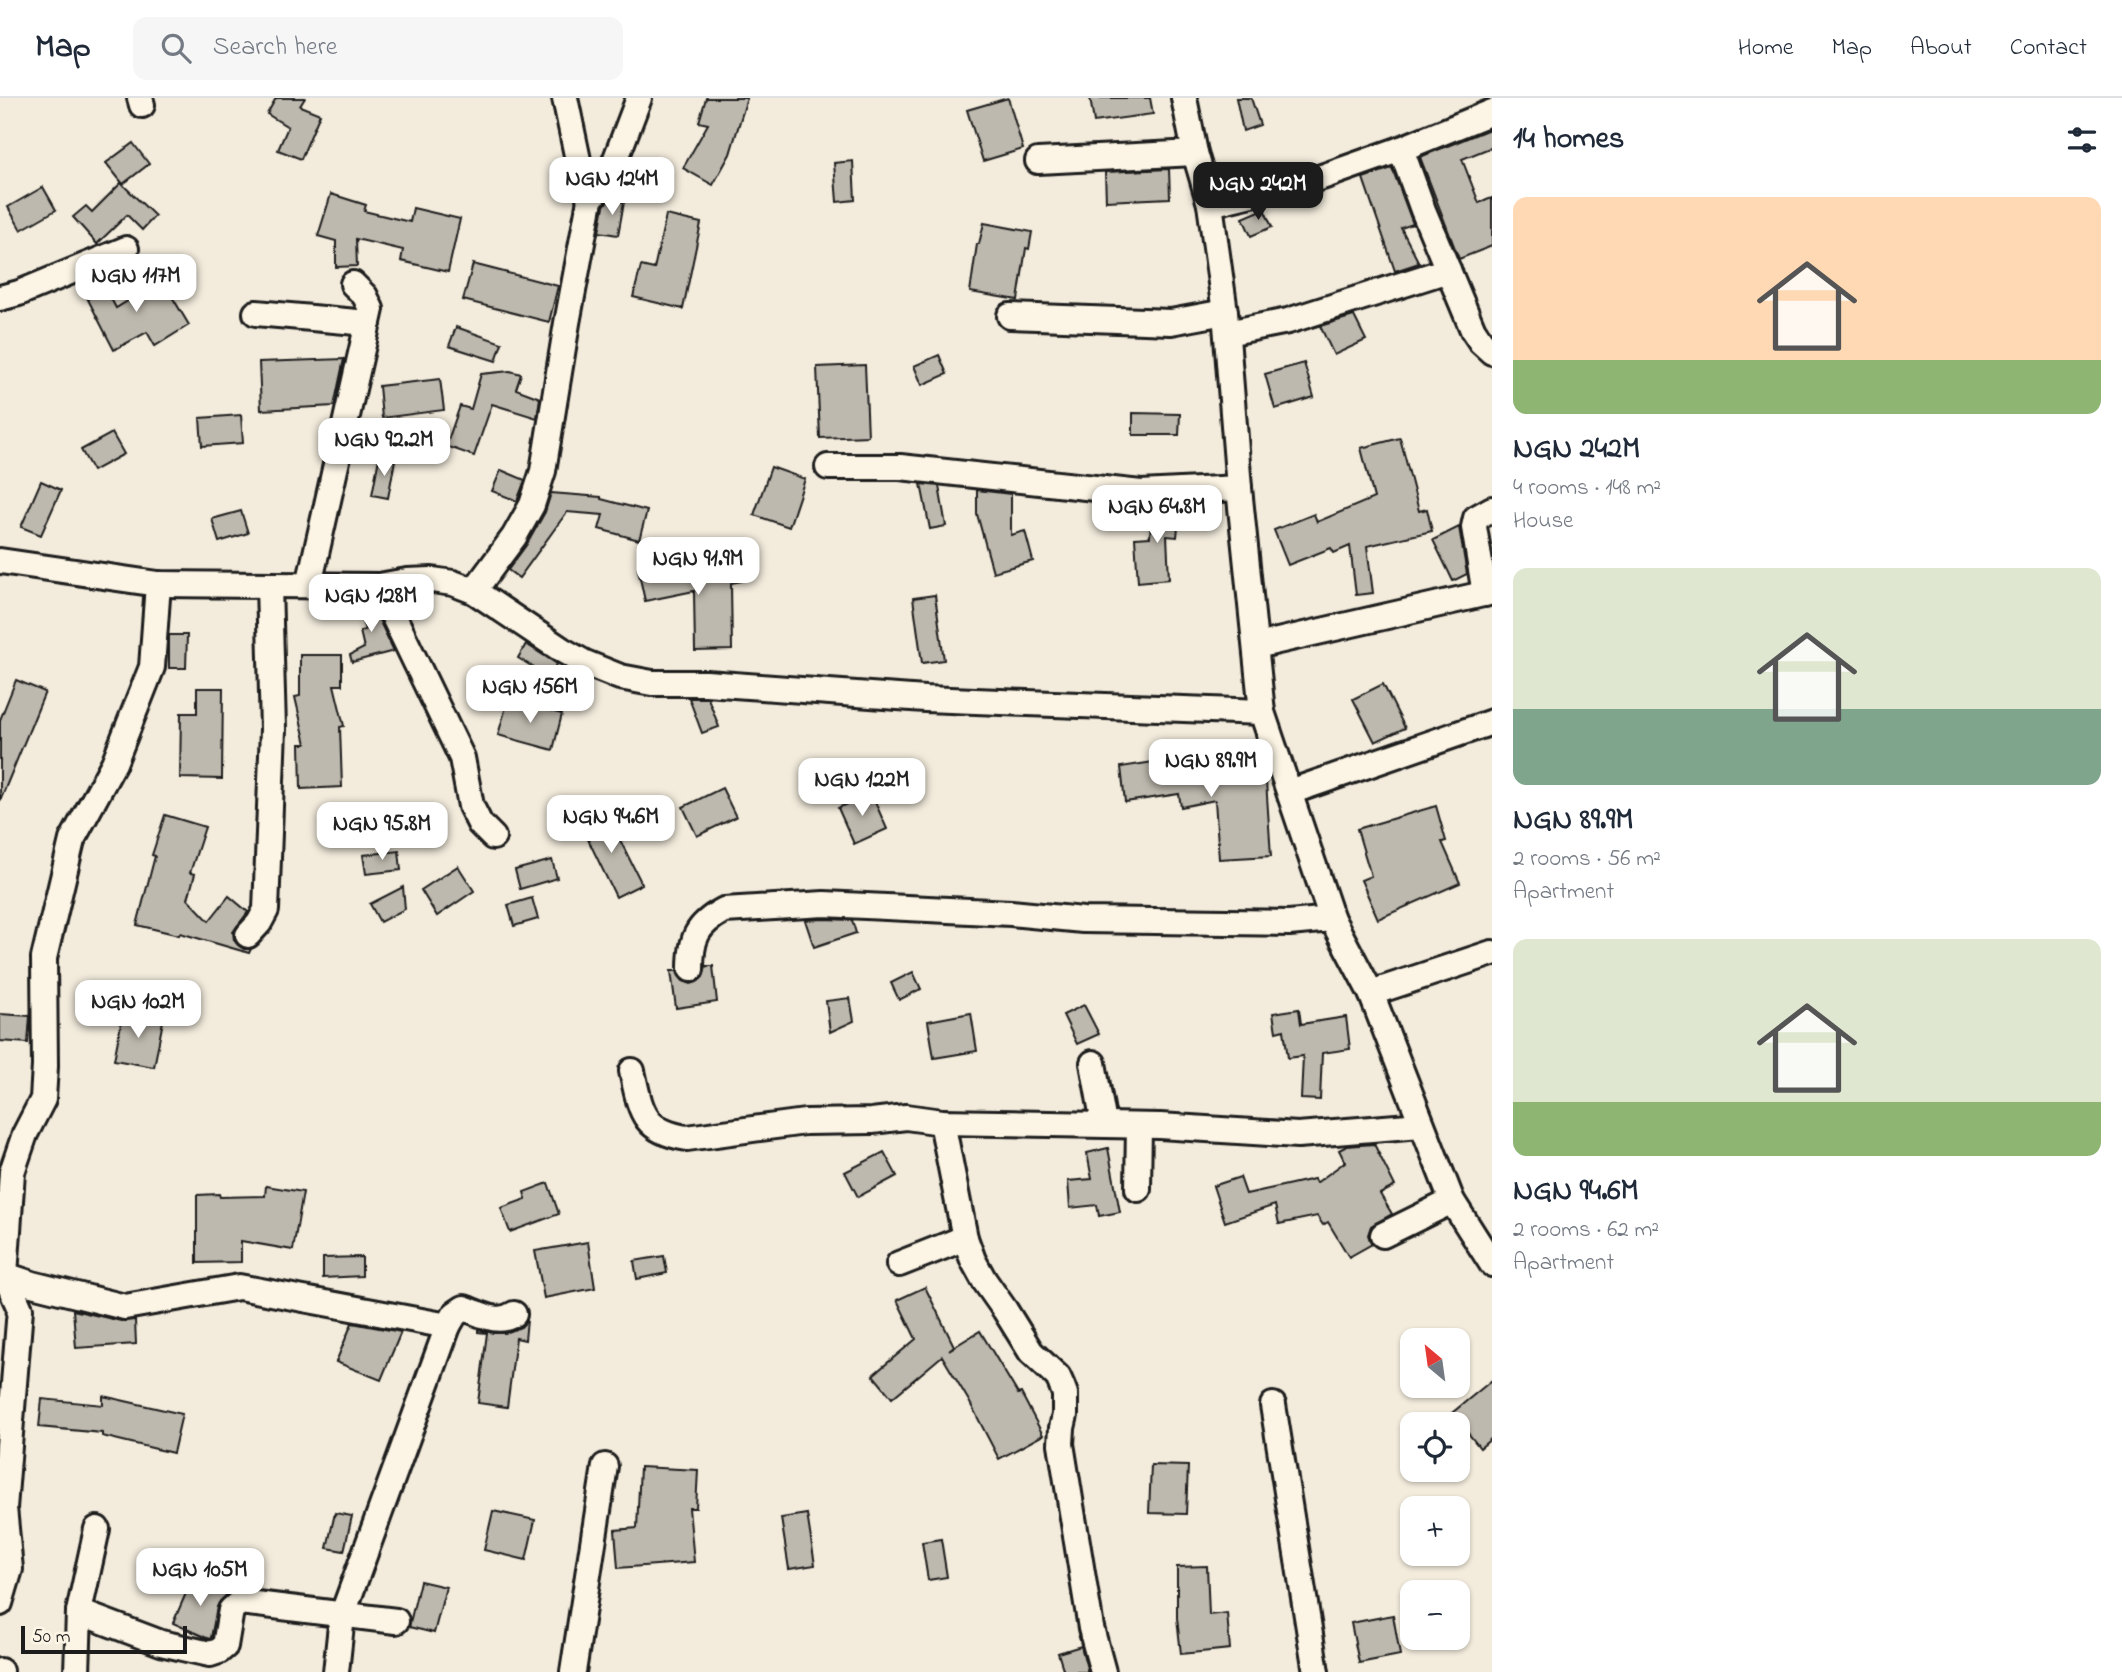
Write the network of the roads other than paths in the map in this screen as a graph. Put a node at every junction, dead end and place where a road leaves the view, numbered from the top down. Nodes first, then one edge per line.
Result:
1 (565, 98) edge
2 (639, 98) edge
3 (1184, 98) edge
4 (1492, 112) edge
5 (1401, 149) junction
6 (1195, 153) junction
7 (1038, 160) dead end
8 (590, 200) junction
9 (1210, 204) junction
10 (126, 249) dead end
11 (1448, 270) junction
12 (354, 284) dead end
13 (0, 298) edge
14 (256, 313) dead end
15 (1010, 316) dead end
16 (1226, 322) junction
17 (368, 323) junction
18 (1492, 352) edge
19 (828, 467) dead end
20 (1239, 488) junction
21 (1492, 509) edge
22 (0, 561) edge
23 (158, 584) junction
24 (309, 585) junction
25 (270, 586) junction
26 (379, 586) junction
27 (474, 591) junction
28 (1488, 593) edge
29 (1256, 646) junction
30 (1262, 712) junction
31 (1492, 722) edge
32 (1290, 792) junction
33 (494, 837) dead end
34 (1332, 919) junction
35 (248, 935) dead end
36 (1492, 953) edge
37 (691, 969) dead end
38 (1371, 993) junction
39 (1093, 1063) dead end
40 (632, 1071) dead end
41 (942, 1122) junction
42 (1104, 1124) junction
43 (1421, 1125) junction
44 (1139, 1126) junction
45 (1138, 1189) dead end
46 (1452, 1200) junction
47 (1383, 1235) dead end
48 (965, 1238) junction
49 (899, 1264) dead end
50 (1492, 1264) edge
51 (5, 1275) junction
52 (32, 1284) junction
53 (20, 1308) junction
54 (514, 1314) dead end
55 (448, 1326) junction
56 (8, 1348) edge
57 (1273, 1405) dead end
58 (605, 1466) dead end
59 (97, 1529) dead end
60 (0, 1603) edge
61 (79, 1612) junction
62 (342, 1616) junction
63 (396, 1621) dead end
64 (77, 1672) edge
65 (335, 1672) edge
66 (573, 1672) edge
67 (1103, 1672) edge
68 (1316, 1672) edge

1 - 8 street
2 - 8 street
3 - 6 street
4 - 5 street
5 - 9 street
5 - 11 street
6 - 7 street
6 - 9 street
8 - 27 street
9 - 16 street
10 - 13 street
11 - 16 street
11 - 18 street
12 - 17 street
14 - 17 street
15 - 16 street
16 - 20 street
17 - 24 street
19 - 20 street
20 - 29 street
21 - 28 street
22 - 23 street
23 - 25 street
23 - 51 street
24 - 25 street
24 - 26 street
25 - 35 street
26 - 27 street
26 - 33 street
27 - 30 street
28 - 29 street
29 - 30 street
30 - 32 street
31 - 32 street
32 - 34 street
34 - 37 street
34 - 38 street
36 - 38 street
38 - 43 street
39 - 42 street
40 - 41 street
41 - 42 street
41 - 48 street
42 - 44 street
43 - 44 street
43 - 46 street
44 - 45 street
46 - 47 street
46 - 50 street
48 - 49 street
48 - 67 street
51 - 52 street
51 - 53 street
52 - 53 street
52 - 55 street
53 - 56 street
54 - 55 street
55 - 62 street
56 - 60 street
57 - 68 street
58 - 66 street
59 - 61 street
61 - 62 street
61 - 64 street
62 - 63 street
62 - 65 street

